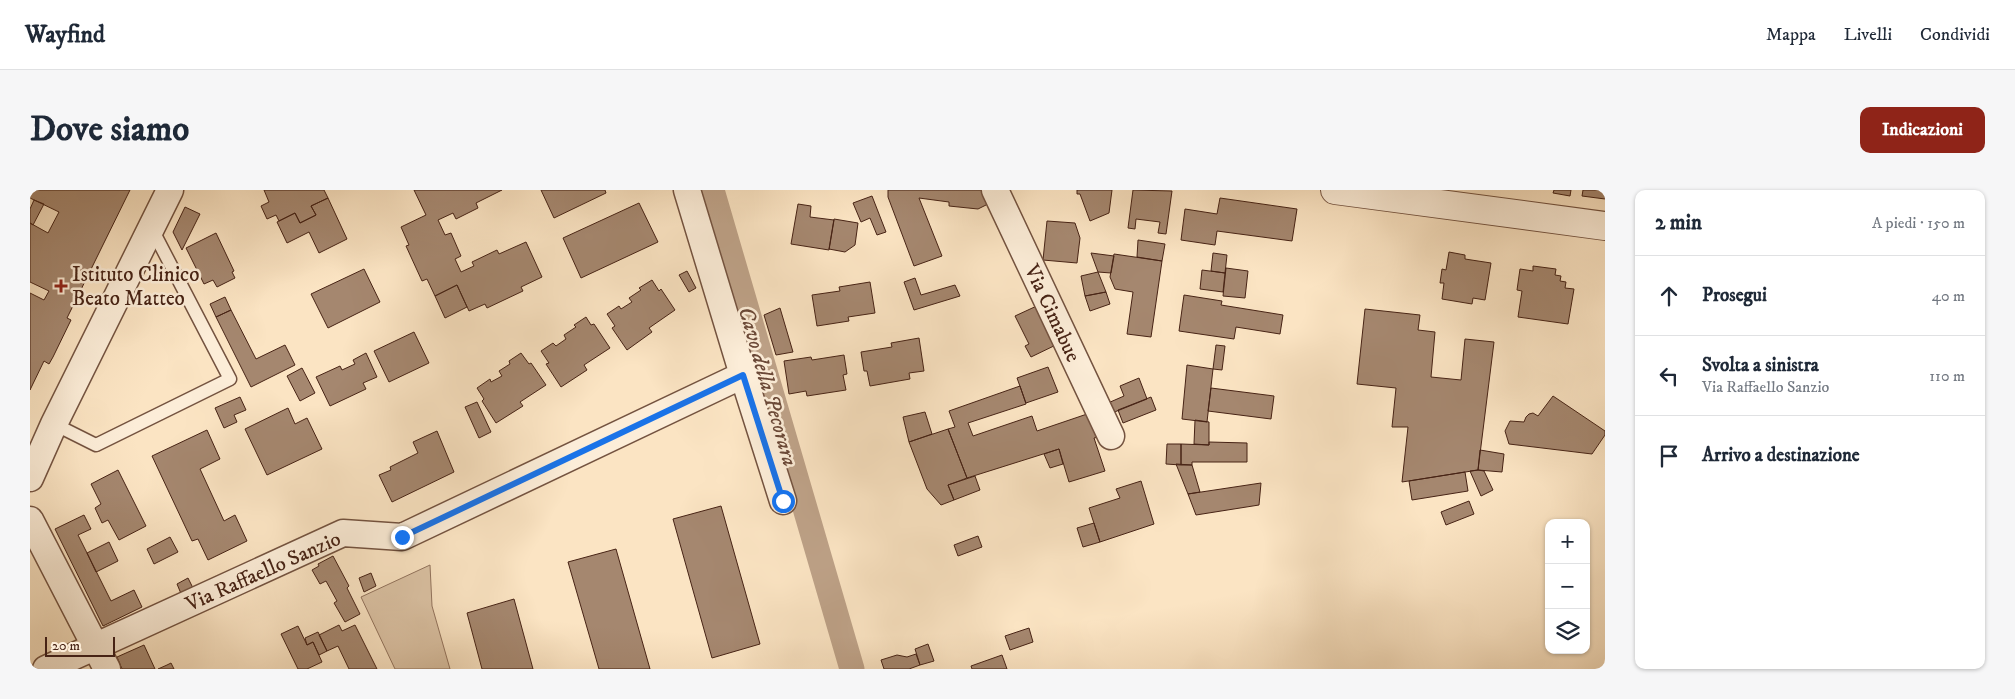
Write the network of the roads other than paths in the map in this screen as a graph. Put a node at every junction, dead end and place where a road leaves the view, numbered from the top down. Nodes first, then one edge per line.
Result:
1 (170, 190) edge
2 (687, 190) edge
3 (995, 190) edge
4 (1335, 190) edge
5 (1605, 226) edge
6 (151, 227) junction
7 (743, 375) junction
8 (54, 424) junction
9 (1111, 436) dead end
10 (30, 478) edge
11 (783, 501) dead end
12 (30, 520) edge
13 (101, 658) edge
14 (46, 669) edge

1 - 6 street
2 - 7 street
3 - 9 street, Via Cimabue
4 - 5 street
6 - 8 street
6 - 8 lane
7 - 11 street
7 - 13 street, Via Raffaello Sanzio
8 - 10 street
12 - 13 street
13 - 14 street, Via Raffaello Sanzio

